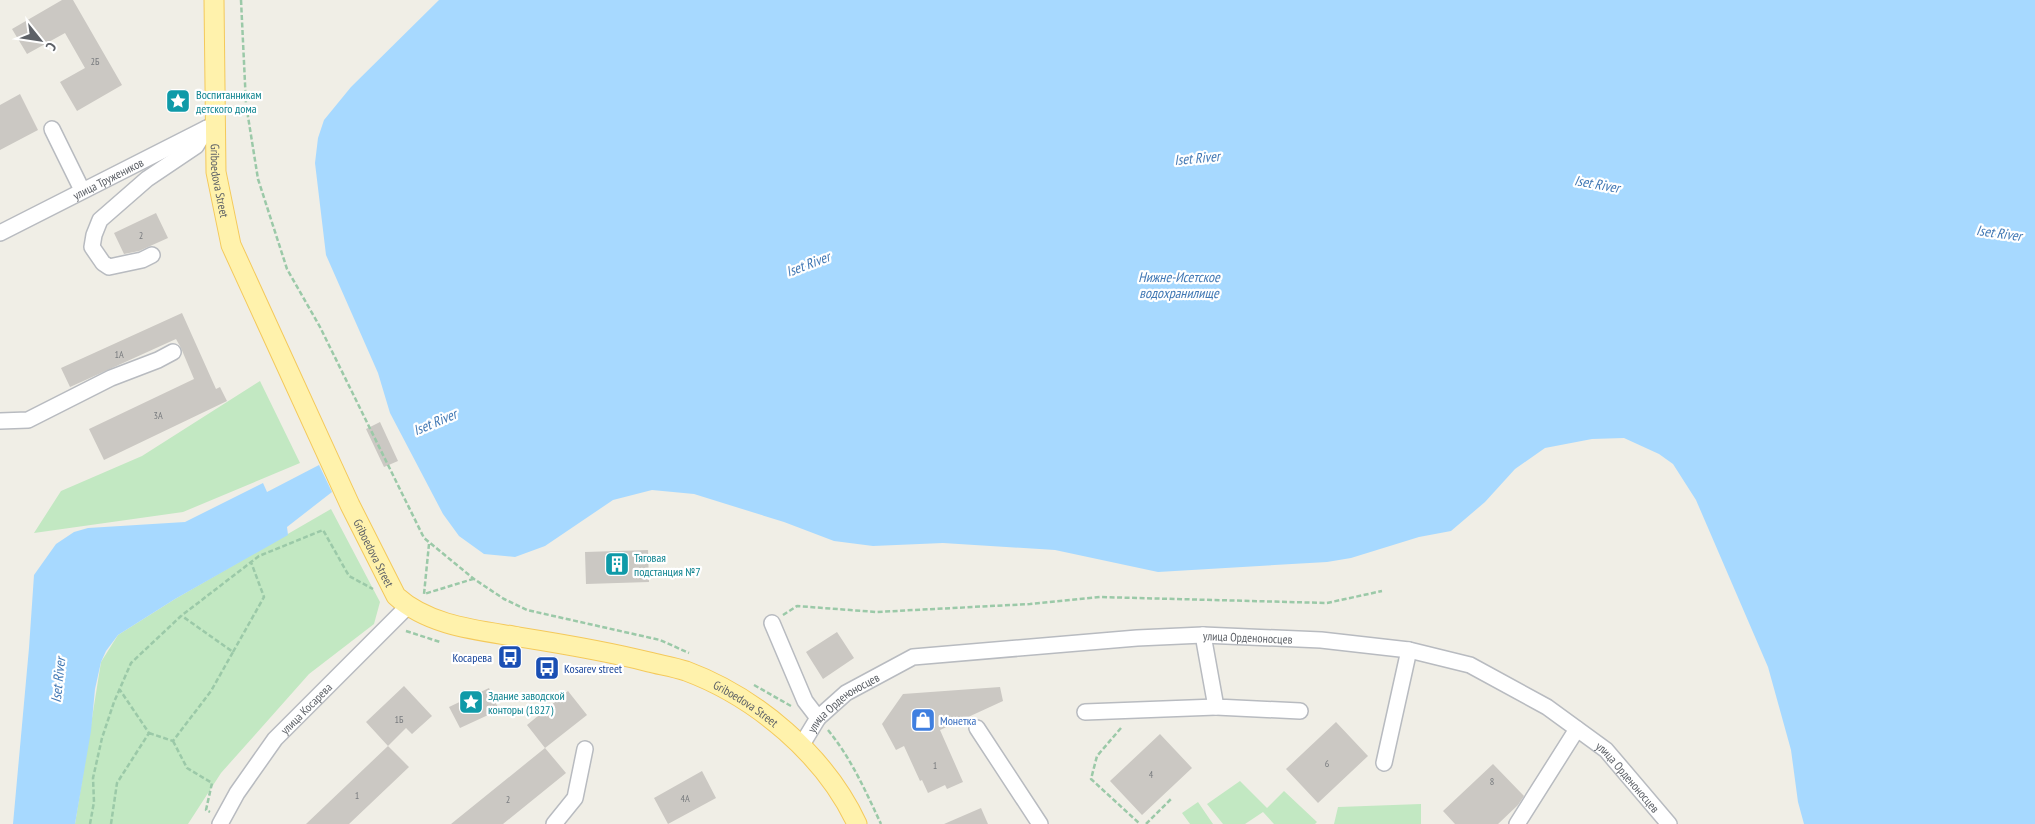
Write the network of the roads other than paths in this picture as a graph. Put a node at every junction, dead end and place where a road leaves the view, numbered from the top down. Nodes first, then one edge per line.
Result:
1 (214, 0) edge
2 (211, 126) junction
3 (52, 129) dead end
4 (82, 190) junction
5 (0, 233) edge
6 (152, 256) dead end
7 (173, 352) dead end
8 (0, 421) edge
9 (408, 606) junction
10 (772, 623) road end
11 (1203, 635) junction
12 (1408, 650) junction
13 (1216, 707) junction
14 (1300, 711) dead end
15 (1085, 712) dead end
16 (818, 718) junction
17 (977, 728) dead end
18 (1577, 729) junction
19 (802, 746) junction
20 (585, 749) dead end
21 (1384, 763) dead end
22 (220, 824) edge
23 (554, 824) edge
24 (857, 824) edge
25 (1040, 824) edge
26 (1517, 824) edge
27 (1669, 824) edge

1 - 2 main road, Griboedova Street
2 - 4 street, улица Тружеников
2 - 6 street
2 - 9 main road, Griboedova Street
3 - 4 street
4 - 5 street, улица Тружеников
7 - 8 street
9 - 19 main road, Griboedova Street
9 - 22 street, улица Косарева
10 - 16 street
11 - 12 street, улица Орденоносцев
11 - 13 street
11 - 16 street, улица Орденоносцев
12 - 18 street, улица Орденоносцев
12 - 21 street
13 - 14 street
13 - 15 street
16 - 19 street, улица Орденоносцев
17 - 25 street
18 - 26 street
18 - 27 street, улица Орденоносцев
19 - 24 main road, Griboedova Street
20 - 23 street

